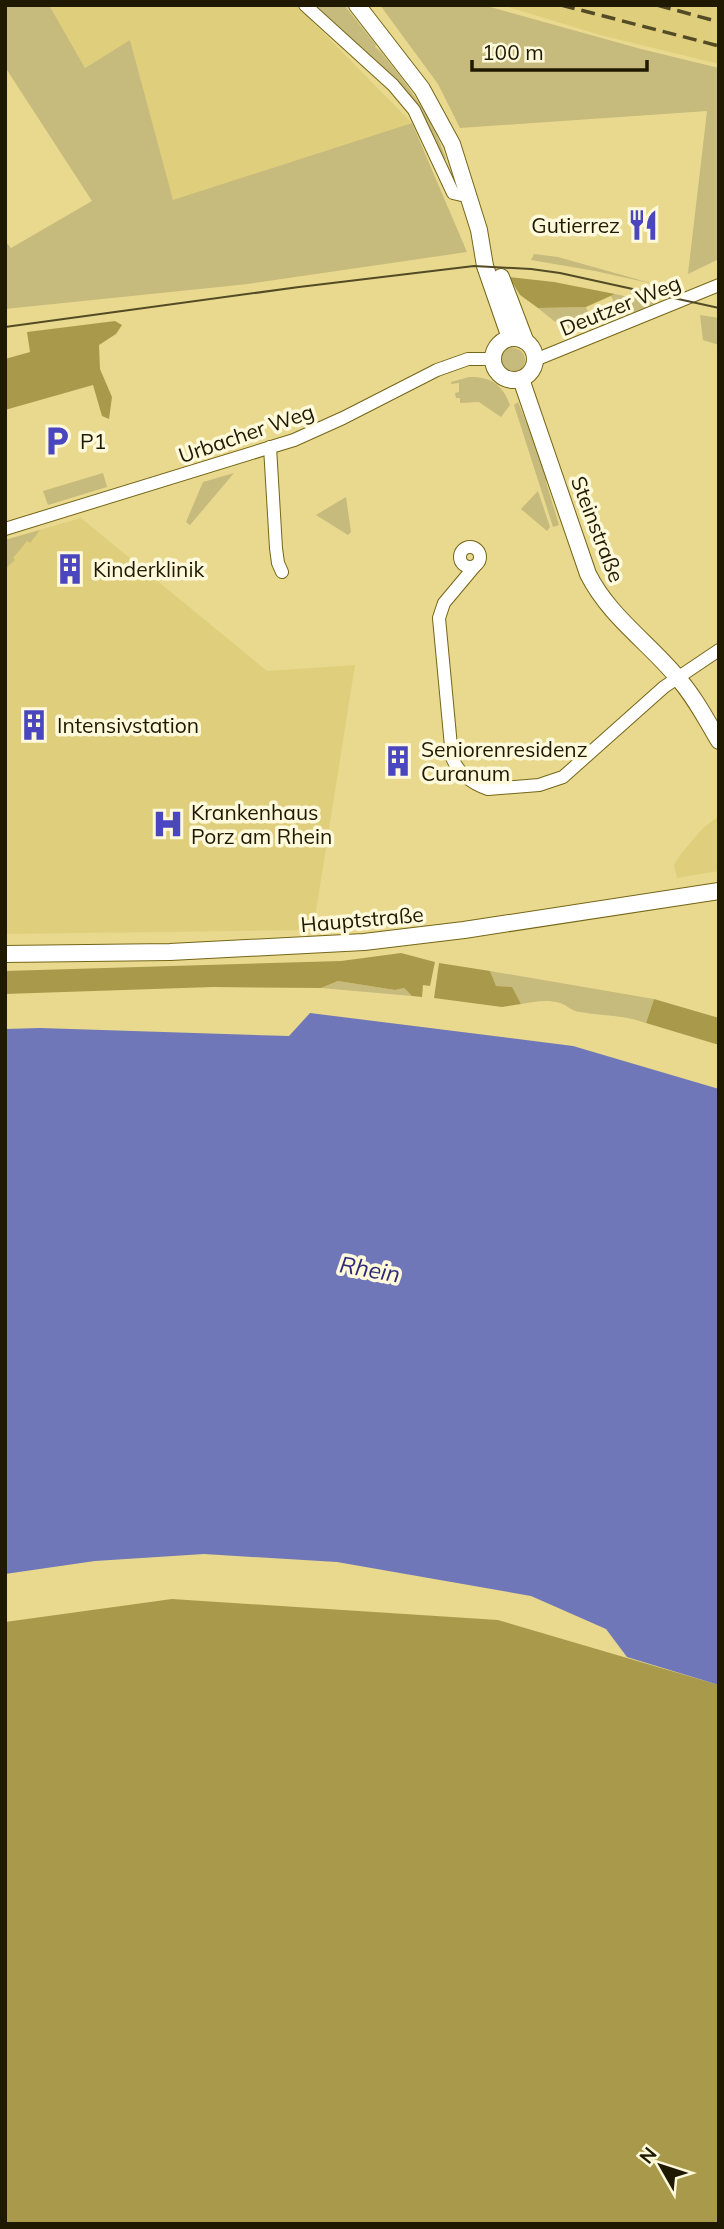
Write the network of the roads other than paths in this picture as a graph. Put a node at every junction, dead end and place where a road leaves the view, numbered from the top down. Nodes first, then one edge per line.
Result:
1 (305, 5) edge
2 (357, 5) edge
3 (470, 197) junction
4 (719, 285) edge
5 (517, 339) junction
6 (492, 359) junction
7 (535, 360) junction
8 (521, 379) junction
9 (270, 447) junction
10 (5, 528) edge
11 (475, 566) dead end
12 (282, 572) dead end
13 (719, 650) edge
14 (677, 676) junction
15 (719, 741) edge
16 (719, 891) edge
17 (5, 954) edge

1 - 3 street
2 - 3 main road
3 - 5 main road
4 - 7 street, Deutzer Weg
5 - 6 main road
5 - 7 main road
6 - 8 main road
6 - 9 street, Urbacher Weg
7 - 8 main road
8 - 14 main road, Steinstraße
9 - 10 street, Urbacher Weg
9 - 12 street
11 - 14 street
13 - 14 street
14 - 15 main road, Steinstraße
16 - 17 main road, Hauptstraße

